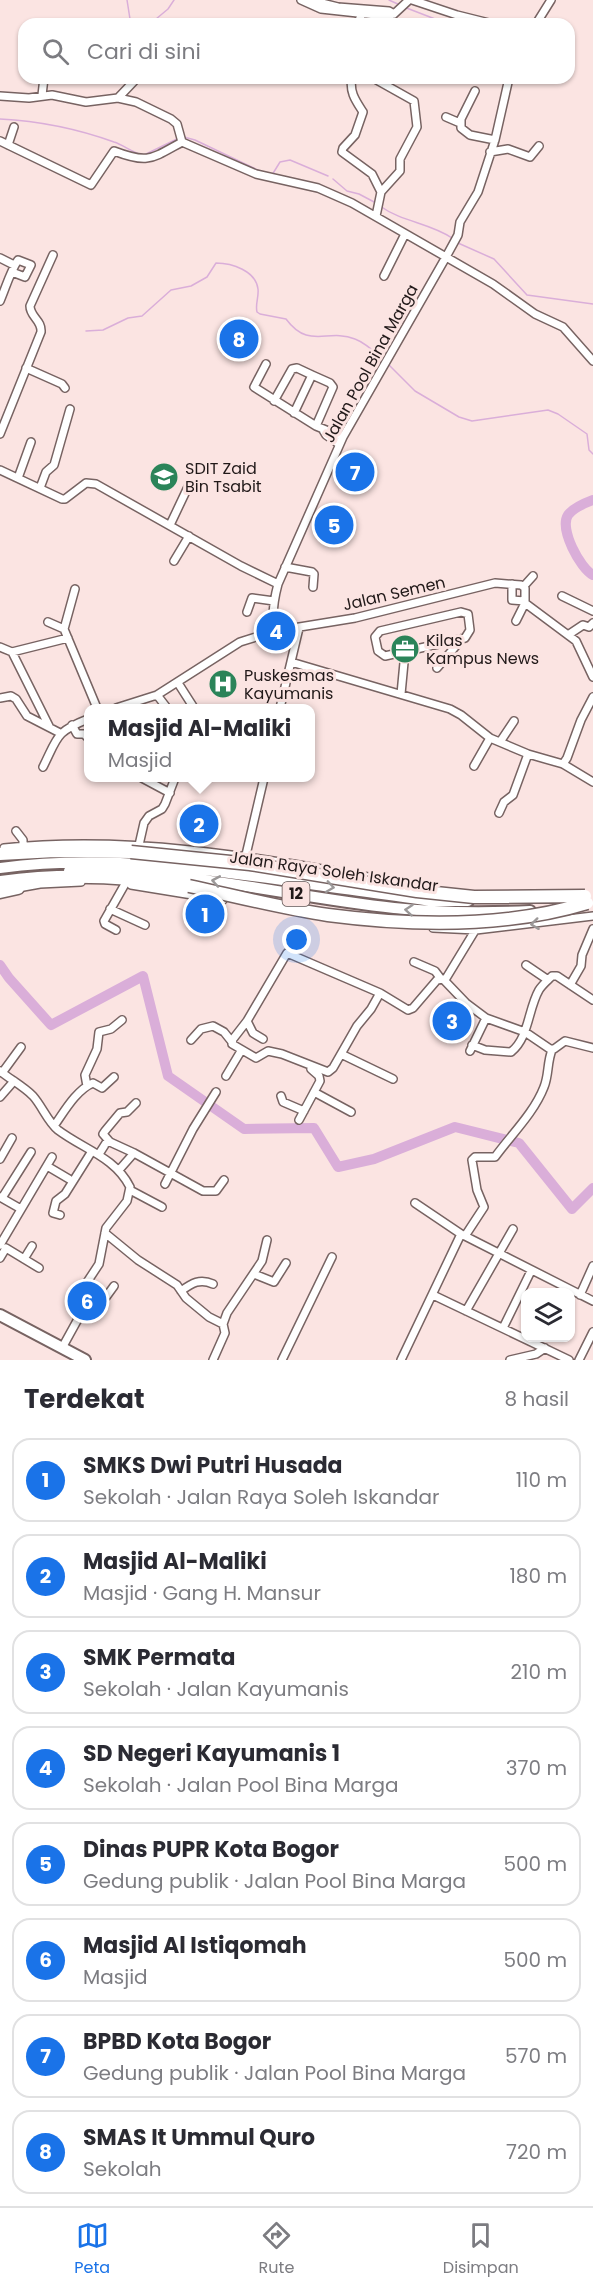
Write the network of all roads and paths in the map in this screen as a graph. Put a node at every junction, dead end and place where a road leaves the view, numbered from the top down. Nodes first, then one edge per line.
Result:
1 (301, 0) edge
2 (310, 0) edge
3 (551, 0) edge
4 (407, 2) edge
5 (362, 14) junction
6 (394, 14) junction
7 (360, 18) edge
8 (469, 18) edge
9 (540, 18) edge
10 (43, 84) edge
11 (131, 84) edge
12 (351, 84) edge
13 (384, 84) edge
14 (508, 84) edge
15 (475, 92) dead end
16 (42, 95) junction
17 (0, 96) edge
18 (118, 98) junction
19 (446, 117) dead end
20 (460, 123) junction
21 (14, 127) dead end
22 (182, 138) junction
23 (495, 140) junction
24 (0, 141) edge
25 (8, 145) junction
26 (539, 146) dead end
27 (490, 152) junction
28 (381, 192) junction
29 (378, 210) junction
30 (405, 234) junction
31 (448, 254) junction
32 (53, 255) dead end
33 (0, 258) edge
34 (384, 276) dead end
35 (1, 296) edge
36 (593, 361) edge
37 (266, 364) dead end
38 (26, 368) junction
39 (312, 375) junction
40 (65, 388) dead end
41 (274, 401) junction
42 (70, 409) dead end
43 (294, 413) junction
44 (320, 428) junction
45 (0, 434) edge
46 (341, 441) junction
47 (31, 442) dead end
48 (0, 470) edge
49 (18, 478) junction
50 (188, 487) dead end
51 (39, 488) junction
52 (170, 525) junction
53 (189, 536) junction
54 (174, 561) dead end
55 (285, 567) junction
56 (533, 576) dead end
57 (278, 584) junction
58 (512, 584) junction
59 (524, 586) junction
60 (314, 587) dead end
61 (75, 589) dead end
62 (561, 596) dead end
63 (274, 601) junction
64 (525, 602) junction
65 (593, 611) edge
66 (247, 612) dead end
67 (516, 621) dead end
68 (48, 622) dead end
69 (593, 623) edge
70 (299, 628) junction
71 (64, 629) junction
72 (275, 631) junction
73 (568, 635) junction
74 (68, 638) junction
75 (461, 640) junction
76 (0, 647) edge
77 (12, 652) junction
78 (405, 652) junction
79 (291, 662) junction
80 (437, 668) dead end
81 (593, 677) edge
82 (178, 683) junction
83 (401, 694) junction
84 (157, 695) junction
85 (0, 698) edge
86 (592, 700) edge
87 (95, 704) edge
88 (129, 704) edge
89 (164, 704) edge
90 (191, 704) edge
91 (281, 704) edge
92 (84, 720) edge
93 (514, 721) dead end
94 (72, 725) junction
95 (49, 726) junction
96 (60, 733) junction
97 (84, 734) edge
98 (490, 738) junction
99 (500, 742) junction
100 (528, 754) junction
101 (563, 764) junction
102 (474, 766) dead end
103 (43, 767) dead end
104 (151, 782) edge
105 (173, 782) edge
106 (263, 782) edge
107 (593, 782) edge
108 (170, 793) junction
109 (499, 813) dead end
110 (16, 831) dead end
111 (23, 846) junction
112 (135, 848) junction
113 (0, 849) edge
114 (0, 854) edge
115 (246, 855) junction
116 (0, 868) edge
117 (0, 876) edge
118 (240, 879) junction
119 (0, 882) edge
120 (125, 884) junction
121 (18, 888) joint
122 (0, 892) edge
123 (369, 892) junction
124 (591, 899) edge
125 (531, 906) junction
126 (110, 909) junction
127 (477, 914) junction
128 (593, 916) edge
129 (145, 925) dead end
130 (593, 929) edge
131 (116, 930) dead end
132 (476, 930) junction
133 (414, 962) dead end
134 (526, 965) dead end
135 (443, 979) junction
136 (548, 980) junction
137 (570, 985) junction
138 (380, 993) junction
139 (593, 1000) edge
140 (486, 1018) junction
141 (122, 1020) dead end
142 (247, 1021) junction
143 (525, 1032) junction
144 (263, 1039) dead end
145 (191, 1040) dead end
146 (232, 1042) junction
147 (21, 1047) dead end
148 (593, 1048) edge
149 (552, 1050) junction
150 (241, 1051) junction
151 (341, 1053) junction
152 (309, 1065) junction
153 (1, 1072) edge
154 (226, 1076) dead end
155 (114, 1077) dead end
156 (393, 1079) dead end
157 (14, 1082) junction
158 (87, 1086) junction
159 (314, 1092) junction
160 (215, 1095) dead end
161 (0, 1096) edge
162 (281, 1096) dead end
163 (136, 1103) dead end
164 (304, 1111) junction
165 (351, 1113) dead end
166 (298, 1120) dead end
167 (54, 1126) junction
168 (12, 1138) dead end
169 (110, 1142) junction
170 (31, 1152) dead end
171 (95, 1152) junction
172 (134, 1153) junction
173 (52, 1156) dead end
174 (0, 1159) edge
175 (47, 1166) junction
176 (119, 1170) junction
177 (171, 1173) junction
178 (69, 1179) dead end
179 (225, 1180) dead end
180 (165, 1184) dead end
181 (130, 1190) junction
182 (1, 1198) edge
183 (415, 1203) dead end
184 (162, 1207) dead end
185 (21, 1209) junction
186 (60, 1215) dead end
187 (513, 1229) dead end
188 (105, 1233) junction
189 (463, 1235) junction
190 (267, 1240) dead end
191 (2, 1246) edge
192 (32, 1246) dead end
193 (498, 1254) junction
194 (332, 1257) dead end
195 (0, 1258) edge
196 (24, 1259) junction
197 (286, 1263) dead end
198 (593, 1266) edge
199 (39, 1268) dead end
200 (531, 1271) junction
201 (254, 1274) junction
202 (213, 1284) dead end
203 (87, 1285) junction
204 (114, 1286) dead end
205 (561, 1288) edge
206 (181, 1292) junction
207 (575, 1293) edge
208 (433, 1294) junction
209 (580, 1295) junction
210 (593, 1302) edge
211 (466, 1311) junction
212 (0, 1315) edge
213 (223, 1324) junction
214 (503, 1328) junction
215 (592, 1336) edge
216 (541, 1343) edge
217 (62, 1348) junction
218 (555, 1357) edge
219 (85, 1360) edge
220 (213, 1360) edge
221 (282, 1360) edge
222 (401, 1360) edge
223 (510, 1360) edge
224 (569, 1360) edge
225 (579, 1360) edge

1 - 5 street
2 - 6 street
3 - 9 street
4 - 6 street
4 - 8 street
5 - 6 street
5 - 7 street
10 - 16 street
11 - 18 street
12 - 28 street
13 - 28 street
14 - 23 street, Jalan Pool Bina Marga
15 - 20 street
16 - 17 street
16 - 18 street
18 - 22 street
19 - 20 street
20 - 23 street
21 - 25 street
22 - 25 street
22 - 29 street
23 - 27 street, Jalan Pool Bina Marga
24 - 25 street
26 - 27 street
27 - 31 street, Jalan Pool Bina Marga
28 - 29 street
29 - 30 street
30 - 31 street
30 - 34 street
31 - 36 street
31 - 46 street, Jalan Pool Bina Marga
32 - 38 street
33 - 35 street
37 - 41 street
38 - 40 street
38 - 45 street
39 - 41 street
39 - 43 street
39 - 44 street
41 - 43 street
42 - 51 street
43 - 44 street
44 - 46 street
46 - 55 street, Jalan Pool Bina Marga
47 - 49 street
48 - 49 street
49 - 51 street
50 - 52 street
51 - 52 street
52 - 53 street
53 - 54 street
53 - 57 street
55 - 57 street, Jalan Pool Bina Marga
55 - 60 street
56 - 59 street
57 - 63 street, Jalan Pool Bina Marga
58 - 59 street, Jalan Semen
58 - 64 street
58 - 70 street, Jalan Semen
59 - 64 street
61 - 71 street
62 - 65 street
63 - 66 street
63 - 72 street, Jalan Pool Bina Marga
64 - 67 street
64 - 73 street
68 - 71 street
69 - 73 street
70 - 72 street
70 - 79 street
71 - 74 street
72 - 82 street
73 - 81 street
74 - 77 street
74 - 87 street
75 - 78 street
75 - 78 street
75 - 80 street
76 - 77 street
77 - 95 street
78 - 83 street
79 - 83 street
79 - 91 street
82 - 84 street
82 - 90 street
83 - 98 street
84 - 88 street
84 - 89 street
85 - 95 street
86 - 101 street
92 - 94 street
93 - 99 street
94 - 96 street
94 - 97 street
95 - 96 street
96 - 103 street
98 - 99 street
98 - 102 street
99 - 100 street
100 - 101 street
100 - 109 street
101 - 107 street
104 - 108 street
105 - 108 street
106 - 115 street
108 - 112 street
110 - 111 street
111 - 112 street
111 - 113 street
112 - 114 highway
112 - 115 street
112 - 124 highway, bridge
115 - 118 street
115 - 123 street
116 - 118 main road, Jalan Raya Soleh Iskandar / 12
118 -> 117 main road, Jalan Raya Soleh Iskandar / 12
118 -> 123 main road, Jalan Raya Soleh Iskandar / 12
127 -> 118 main road, Jalan Raya Soleh Iskandar / 12
119 - 124 highway, bridge
120 - 121 street
120 - 126 street
120 - 132 street
121 - 122 highway
123 - 125 main road, Jalan Raya Soleh Iskandar / 12
124 - 125 main road, Jalan Raya Soleh Iskandar / 12
125 - 127 main road, Jalan Raya Soleh Iskandar / 12
126 - 129 street
126 - 131 street
127 - 132 street
128 -> 132 street
130 - 137 street
132 - 135 street
133 - 135 street
134 - 136 street
135 - 138 street
135 - 140 street
136 - 137 street
136 - 143 street
137 - 139 street
138 - 142 street
138 - 151 street
140 - 143 street
140 - 143 street
141 - 158 street
142 - 144 street
142 - 146 street
143 - 149 street
145 - 146 street
146 - 150 street
147 - 153 street
148 - 149 street
149 - 189 street
150 - 152 street
150 - 154 street
151 - 152 street
151 - 156 street
152 - 159 street
153 - 157 street
155 - 158 street
157 - 161 street
157 - 167 street
158 - 167 street
159 - 164 street
159 - 165 street
160 - 177 street
162 - 164 street
163 - 169 street
164 - 166 street
167 - 171 street
168 - 174 street
169 - 171 street
169 - 172 street
170 - 182 street
171 - 176 street
171 - 186 street
172 - 176 street
172 - 177 street
173 - 175 street
175 - 178 street
175 - 185 street
176 - 181 street
177 - 179 street
177 - 180 street
181 - 184 street
181 - 188 street
182 - 185 street
183 - 189 street
185 - 191 street
187 - 193 street
188 - 203 street
188 - 206 street
189 - 193 street
189 - 208 street
190 - 201 street
191 - 195 street
191 - 196 street
192 - 196 street
193 - 200 street
193 - 211 street
194 - 221 street
196 - 199 street
197 - 201 street
198 - 209 street
200 - 205 street
200 - 214 street
201 - 213 street
202 - 206 street
203 - 204 street
203 - 217 street
206 - 213 street
207 - 209 street
208 - 211 street
208 - 222 street
209 - 210 street
211 - 214 street
212 - 217 main road
213 - 220 street
214 - 216 street
215 - 225 street
216 - 218 street
216 - 223 street
217 - 219 main road
218 - 224 street

